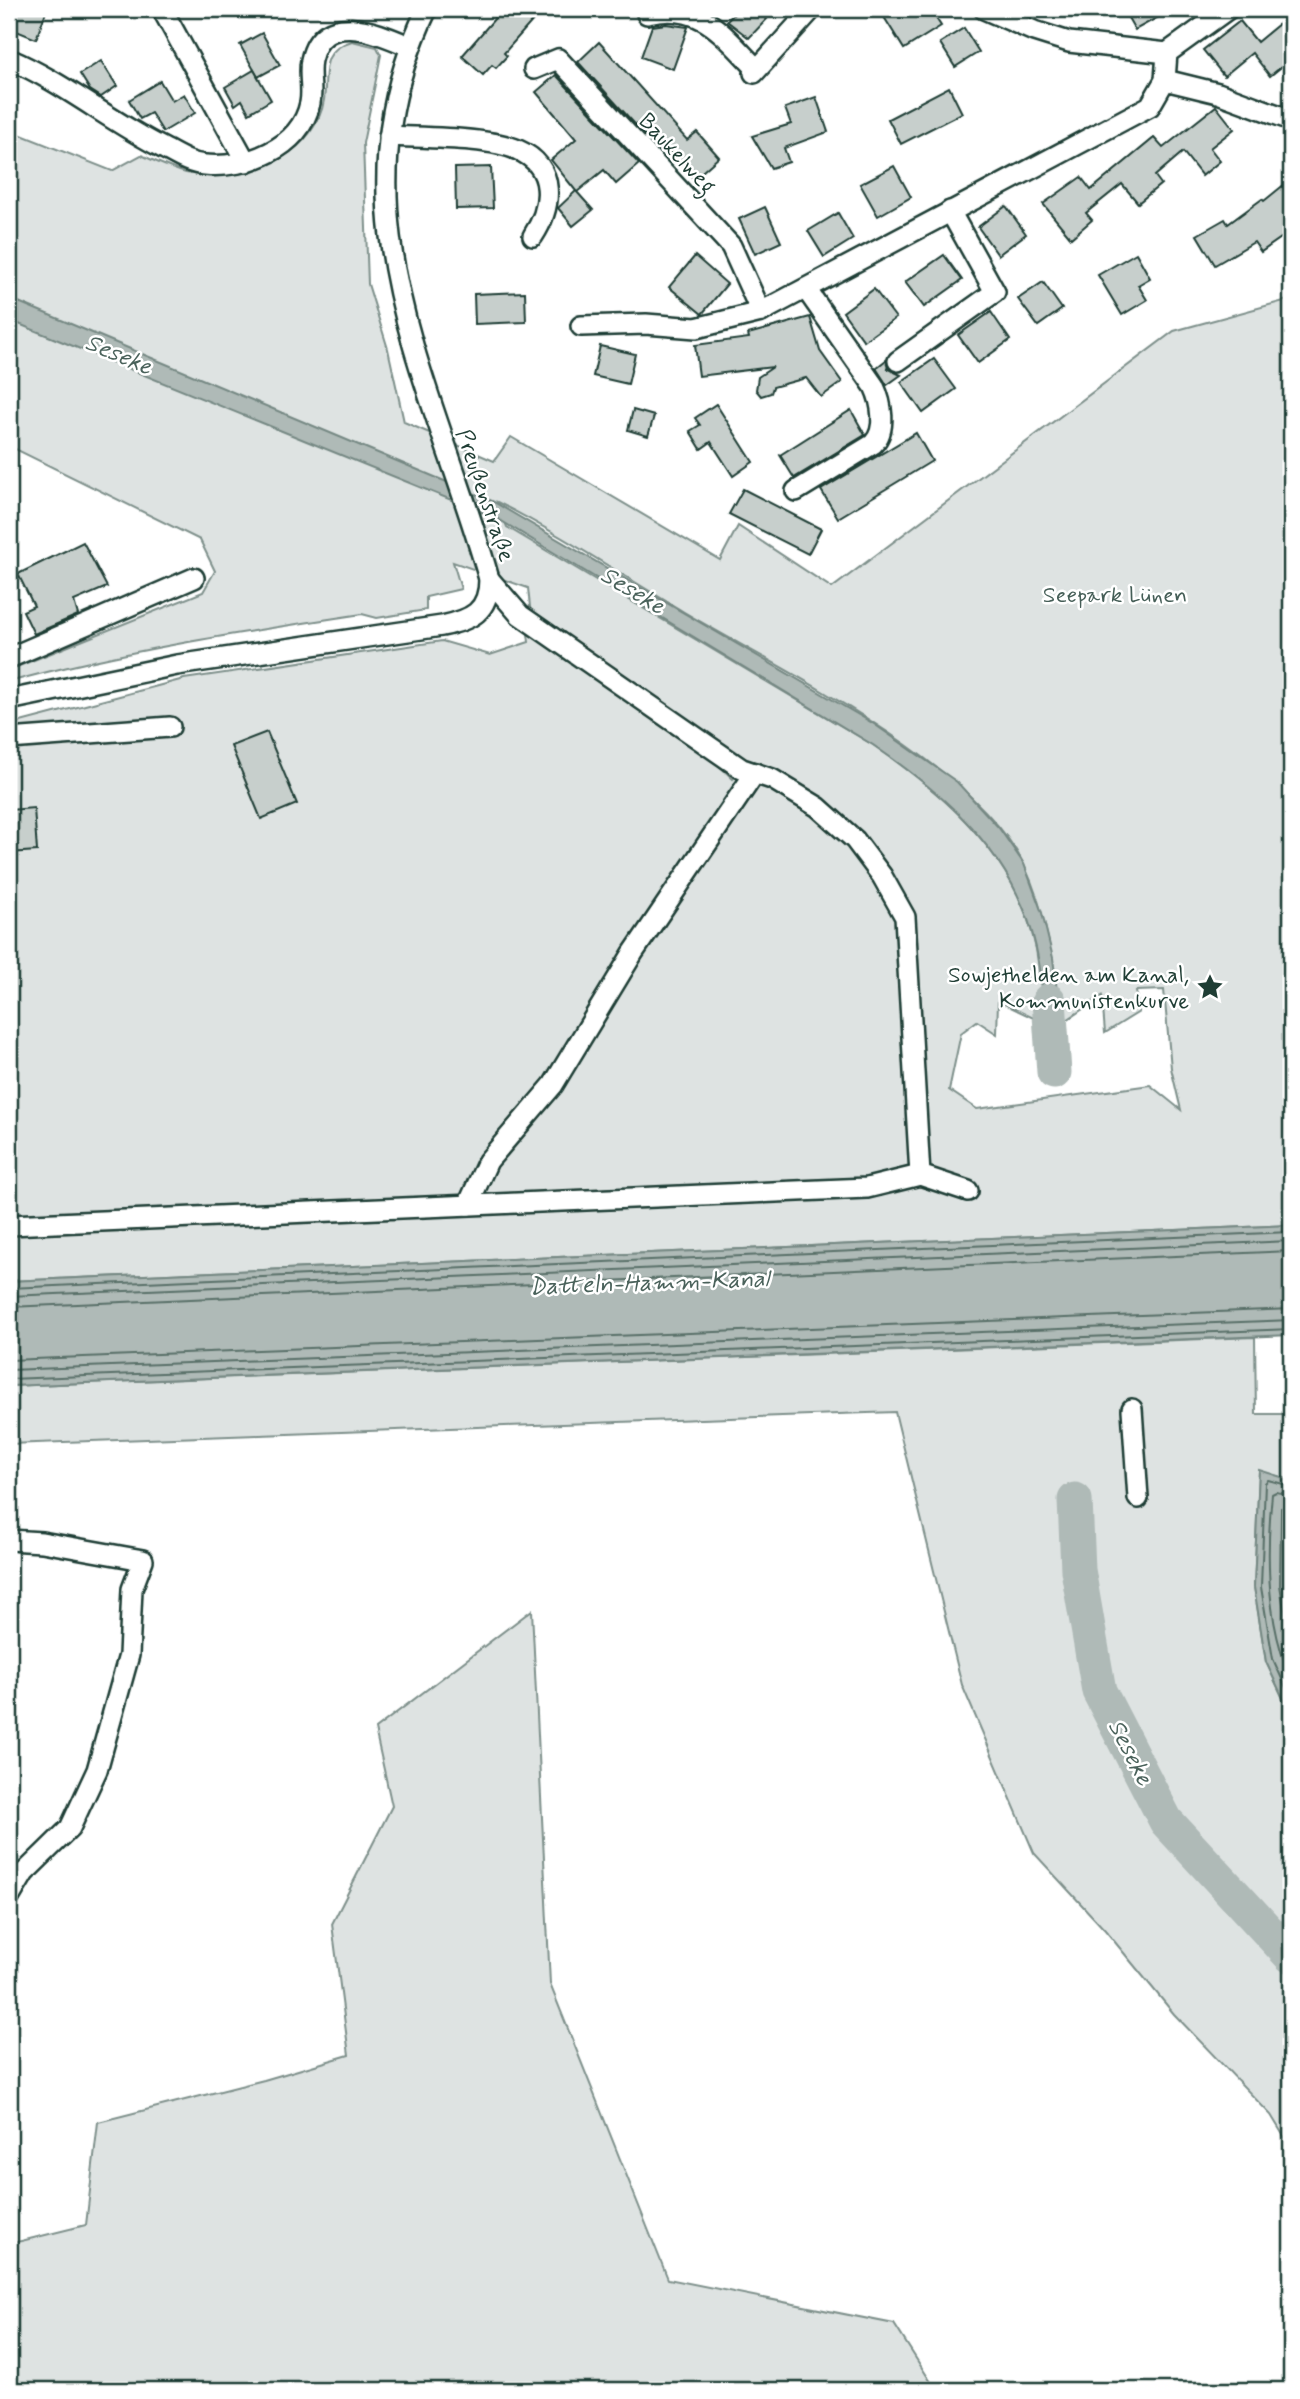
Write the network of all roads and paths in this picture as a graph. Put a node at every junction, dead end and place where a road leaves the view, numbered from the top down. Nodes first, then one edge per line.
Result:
1 (162, 9) edge
2 (427, 9) edge
3 (812, 9) edge
4 (984, 9) edge
5 (1228, 9) edge
6 (647, 14) dead end
7 (409, 46) junction
8 (1167, 53) junction
9 (9, 59) edge
10 (534, 69) dead end
11 (1165, 80) junction
12 (1291, 120) edge
13 (389, 136) junction
14 (246, 162) junction
15 (950, 211) junction
16 (533, 236) dead end
17 (806, 289) junction
18 (761, 312) junction
19 (582, 326) dead end
20 (898, 361) dead end
21 (796, 491) dead end
22 (194, 578) dead end
23 (489, 579) junction
24 (9, 658) edge
25 (9, 700) edge
26 (170, 727) dead end
27 (9, 739) edge
28 (755, 773) junction
29 (920, 1175) junction
30 (968, 1191) dead end
31 (468, 1205) junction
32 (9, 1225) edge
33 (1132, 1409) dead end
34 (1138, 1498) dead end
35 (9, 1540) edge
36 (9, 1898) edge

1 - 14 street
2 - 7 street, Preußenstraße
3 - 6 street
4 - 8 street
5 - 8 street
7 - 13 street, Preußenstraße
7 - 14 street
8 - 11 street
9 - 14 street
10 - 18 street, Baukelweg
11 - 12 street
11 - 15 street
13 - 16 street
13 - 23 street, Preußenstraße
15 - 17 street
15 - 20 street
17 - 18 street
17 - 21 street
18 - 19 street
22 - 24 street
23 - 25 street, Preußenstraße
23 - 28 street
26 - 27 street
28 - 29 street
28 - 31 street
29 - 30 street
29 - 31 street
31 - 32 street
33 - 34 street
35 - 36 street

